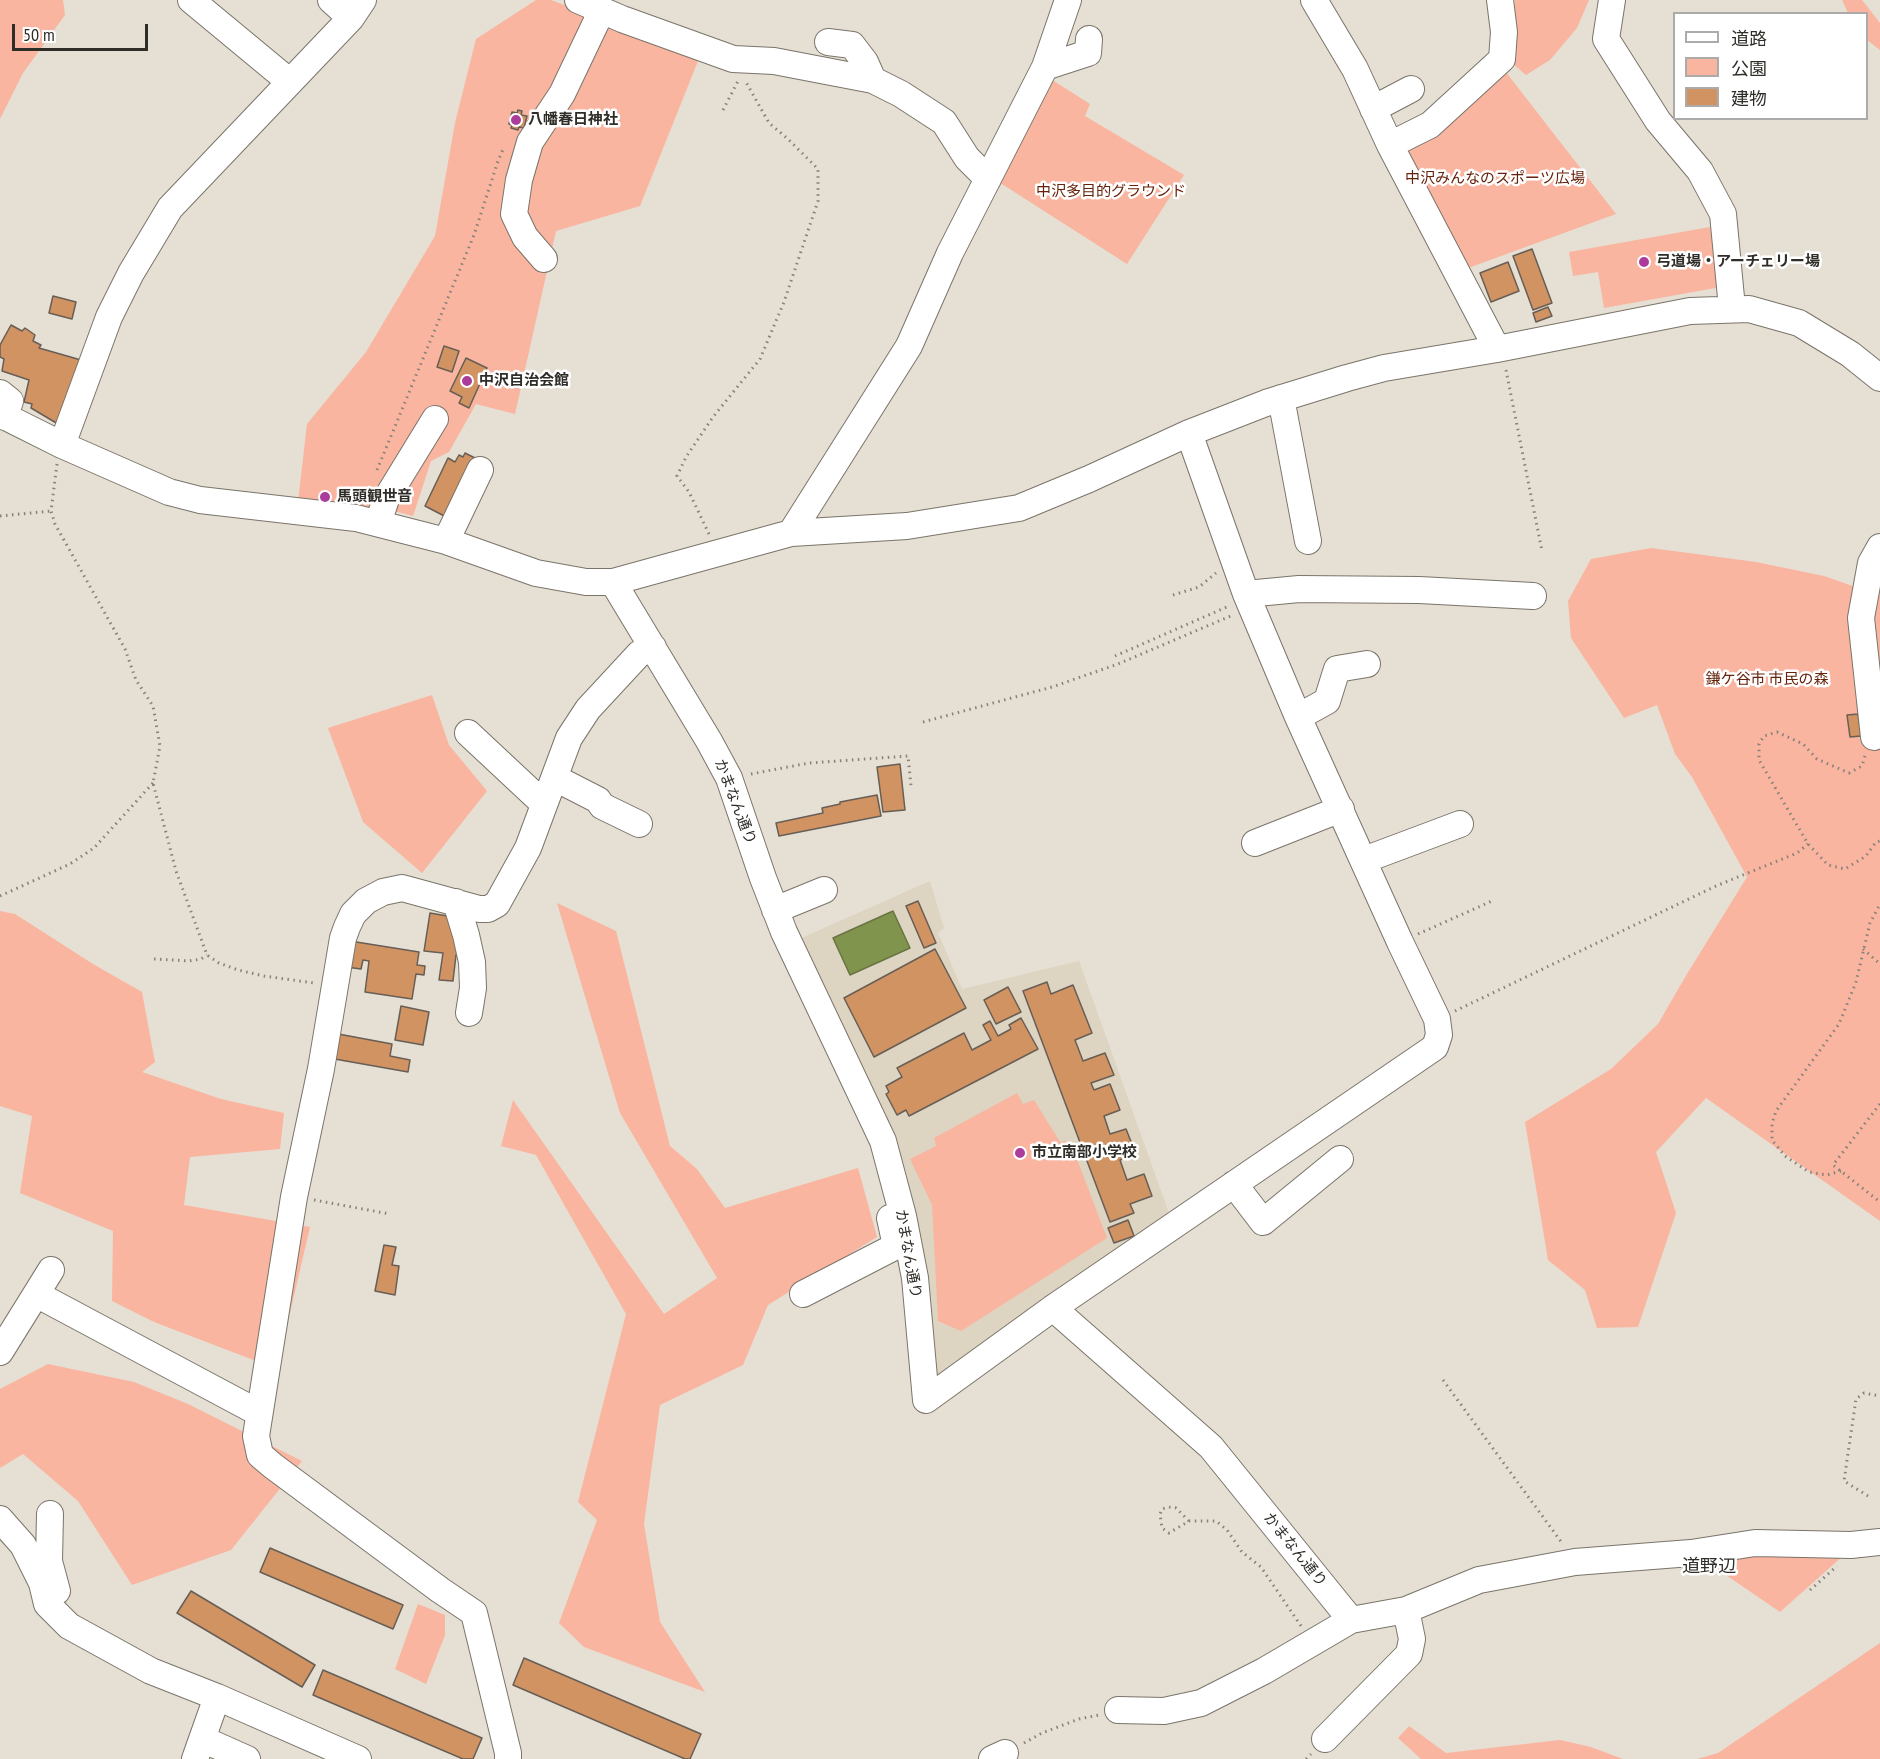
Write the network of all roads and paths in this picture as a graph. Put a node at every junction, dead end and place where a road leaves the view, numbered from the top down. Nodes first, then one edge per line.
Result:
1 (191, 0) edge
2 (331, 0) edge
3 (578, 0) edge
4 (1068, 0) edge
5 (1314, 0) edge
6 (1500, 0) edge
7 (1612, 0) edge
8 (357, 9) edge
9 (618, 10) edge
10 (847, 40) dead end
11 (1092, 52) dead end
12 (1045, 67) junction
13 (873, 81) junction
14 (290, 82) junction
15 (1411, 89) dead end
16 (1373, 109) junction
17 (723, 110) dead end
18 (505, 145) dead end
19 (1390, 146) junction
20 (988, 179) junction
21 (544, 259) dead end
22 (1732, 308) junction
23 (1497, 349) junction
24 (1880, 378) edge
25 (1281, 398) junction
26 (2, 408) edge
27 (435, 418) dead end
28 (1189, 433) junction
29 (62, 445) junction
30 (480, 470) dead end
31 (374, 476) dead end
32 (51, 511) junction
33 (0, 516) edge
34 (378, 523) junction
35 (790, 533) junction
36 (446, 541) junction
37 (1308, 541) dead end
38 (1880, 548) edge
39 (1542, 551) dead end
40 (717, 555) junction
41 (1233, 559) junction
42 (614, 582) junction
43 (1173, 595) dead end
44 (1533, 596) dead end
45 (1248, 600) junction
46 (653, 647) junction
47 (1115, 656) dead end
48 (1366, 664) dead end
49 (1298, 717) junction
50 (923, 722) dead end
51 (468, 733) dead end
52 (1874, 737) joint
53 (555, 778) junction
54 (729, 778) junction
55 (153, 783) junction
56 (911, 786) dead end
57 (544, 804) junction
58 (1341, 809) junction
59 (639, 824) dead end
60 (1460, 824) dead end
61 (1880, 841) edge
62 (1255, 843) dead end
63 (1809, 844) junction
64 (1364, 860) junction
65 (824, 890) dead end
66 (0, 896) edge
67 (1492, 901) dead end
68 (456, 902) junction
69 (1880, 904) edge
70 (776, 910) junction
71 (1400, 942) junction
72 (1863, 949) junction
73 (207, 955) junction
74 (154, 959) dead end
75 (1880, 964) edge
76 (334, 986) junction
77 (469, 1013) dead end
78 (1437, 1019) junction
79 (1880, 1104) edge
80 (884, 1142) junction
81 (1340, 1159) dead end
82 (1841, 1171) junction
83 (1234, 1184) junction
84 (294, 1197) junction
85 (1880, 1202) edge
86 (390, 1214) dead end
87 (51, 1270) dead end
88 (36, 1294) junction
89 (802, 1294) dead end
90 (1053, 1308) junction
91 (0, 1352) edge
92 (1443, 1380) dead end
93 (1880, 1396) edge
94 (259, 1413) junction
95 (1868, 1496) dead end
96 (50, 1514) dead end
97 (0, 1519) edge
98 (1189, 1521) junction
99 (1880, 1542) edge
100 (1851, 1545) junction
101 (1575, 1562) junction
102 (1810, 1590) dead end
103 (1406, 1610) junction
104 (1351, 1620) junction
105 (69, 1626) junction
106 (1312, 1642) junction
107 (217, 1697) junction
108 (1118, 1710) joint
109 (1325, 1740) dead end
110 (198, 1749) edge
111 (998, 1756) edge
112 (247, 1759) edge
113 (358, 1759) edge
114 (508, 1759) edge

1 - 14 street
2 - 8 street
3 - 9 street
4 - 12 street
5 - 16 street
6 - 19 street
7 - 22 street
8 - 14 street
9 - 13 street
9 - 21 street
10 - 13 street
11 - 12 street
12 - 20 street
13 - 20 street
14 - 29 street
15 - 16 street
16 - 19 street
17 - 40 path
18 - 31 path
19 - 23 street
20 - 35 street
22 - 23 street
22 - 24 street
23 - 25 street
23 - 39 path
25 - 28 street
25 - 37 street
26 - 29 street
27 - 34 street
28 - 35 street
28 - 41 street
29 - 32 path
29 - 34 street
30 - 36 street
32 - 33 path
32 - 55 path
34 - 36 street
35 - 40 street
36 - 42 street
38 - 52 street
40 - 42 street
41 - 43 path
41 - 45 street
42 - 46 street, かまなん通り
44 - 45 street
45 - 47 path
45 - 49 street
45 - 50 path
46 - 53 street
46 - 54 street, かまなん通り
48 - 49 street
49 - 58 street
51 - 57 street
52 - 63 path
53 - 57 street
53 - 59 street
54 - 56 path
54 - 70 street, かまなん通り
55 - 66 path
55 - 73 path
57 - 68 street
58 - 62 street
58 - 64 street
60 - 64 street
61 - 63 path
63 - 78 path
64 - 71 street
65 - 70 street
67 - 71 path
68 - 76 street
68 - 77 street
69 - 72 path
70 - 80 street, かまなん通り
71 - 78 street
72 - 75 path
72 - 82 path
73 - 74 path
73 - 76 path
76 - 84 street
78 - 83 street
79 - 82 path
80 - 89 street
80 - 90 street, かまなん通り
81 - 83 street
82 - 85 path
83 - 90 street
84 - 86 path
84 - 94 street
87 - 88 street
88 - 91 street
88 - 94 street
90 - 104 street, かまなん通り
92 - 101 path
93 - 95 path
94 - 114 street
96 - 105 street
97 - 105 street
98 - 98 path
98 - 106 path
99 - 100 street
100 - 101 street
100 - 102 path
101 - 103 street
103 - 104 street
103 - 109 street
104 - 106 street
105 - 107 street
106 - 108 street
107 - 110 street
107 - 113 street
108 - 111 path
110 - 112 street

